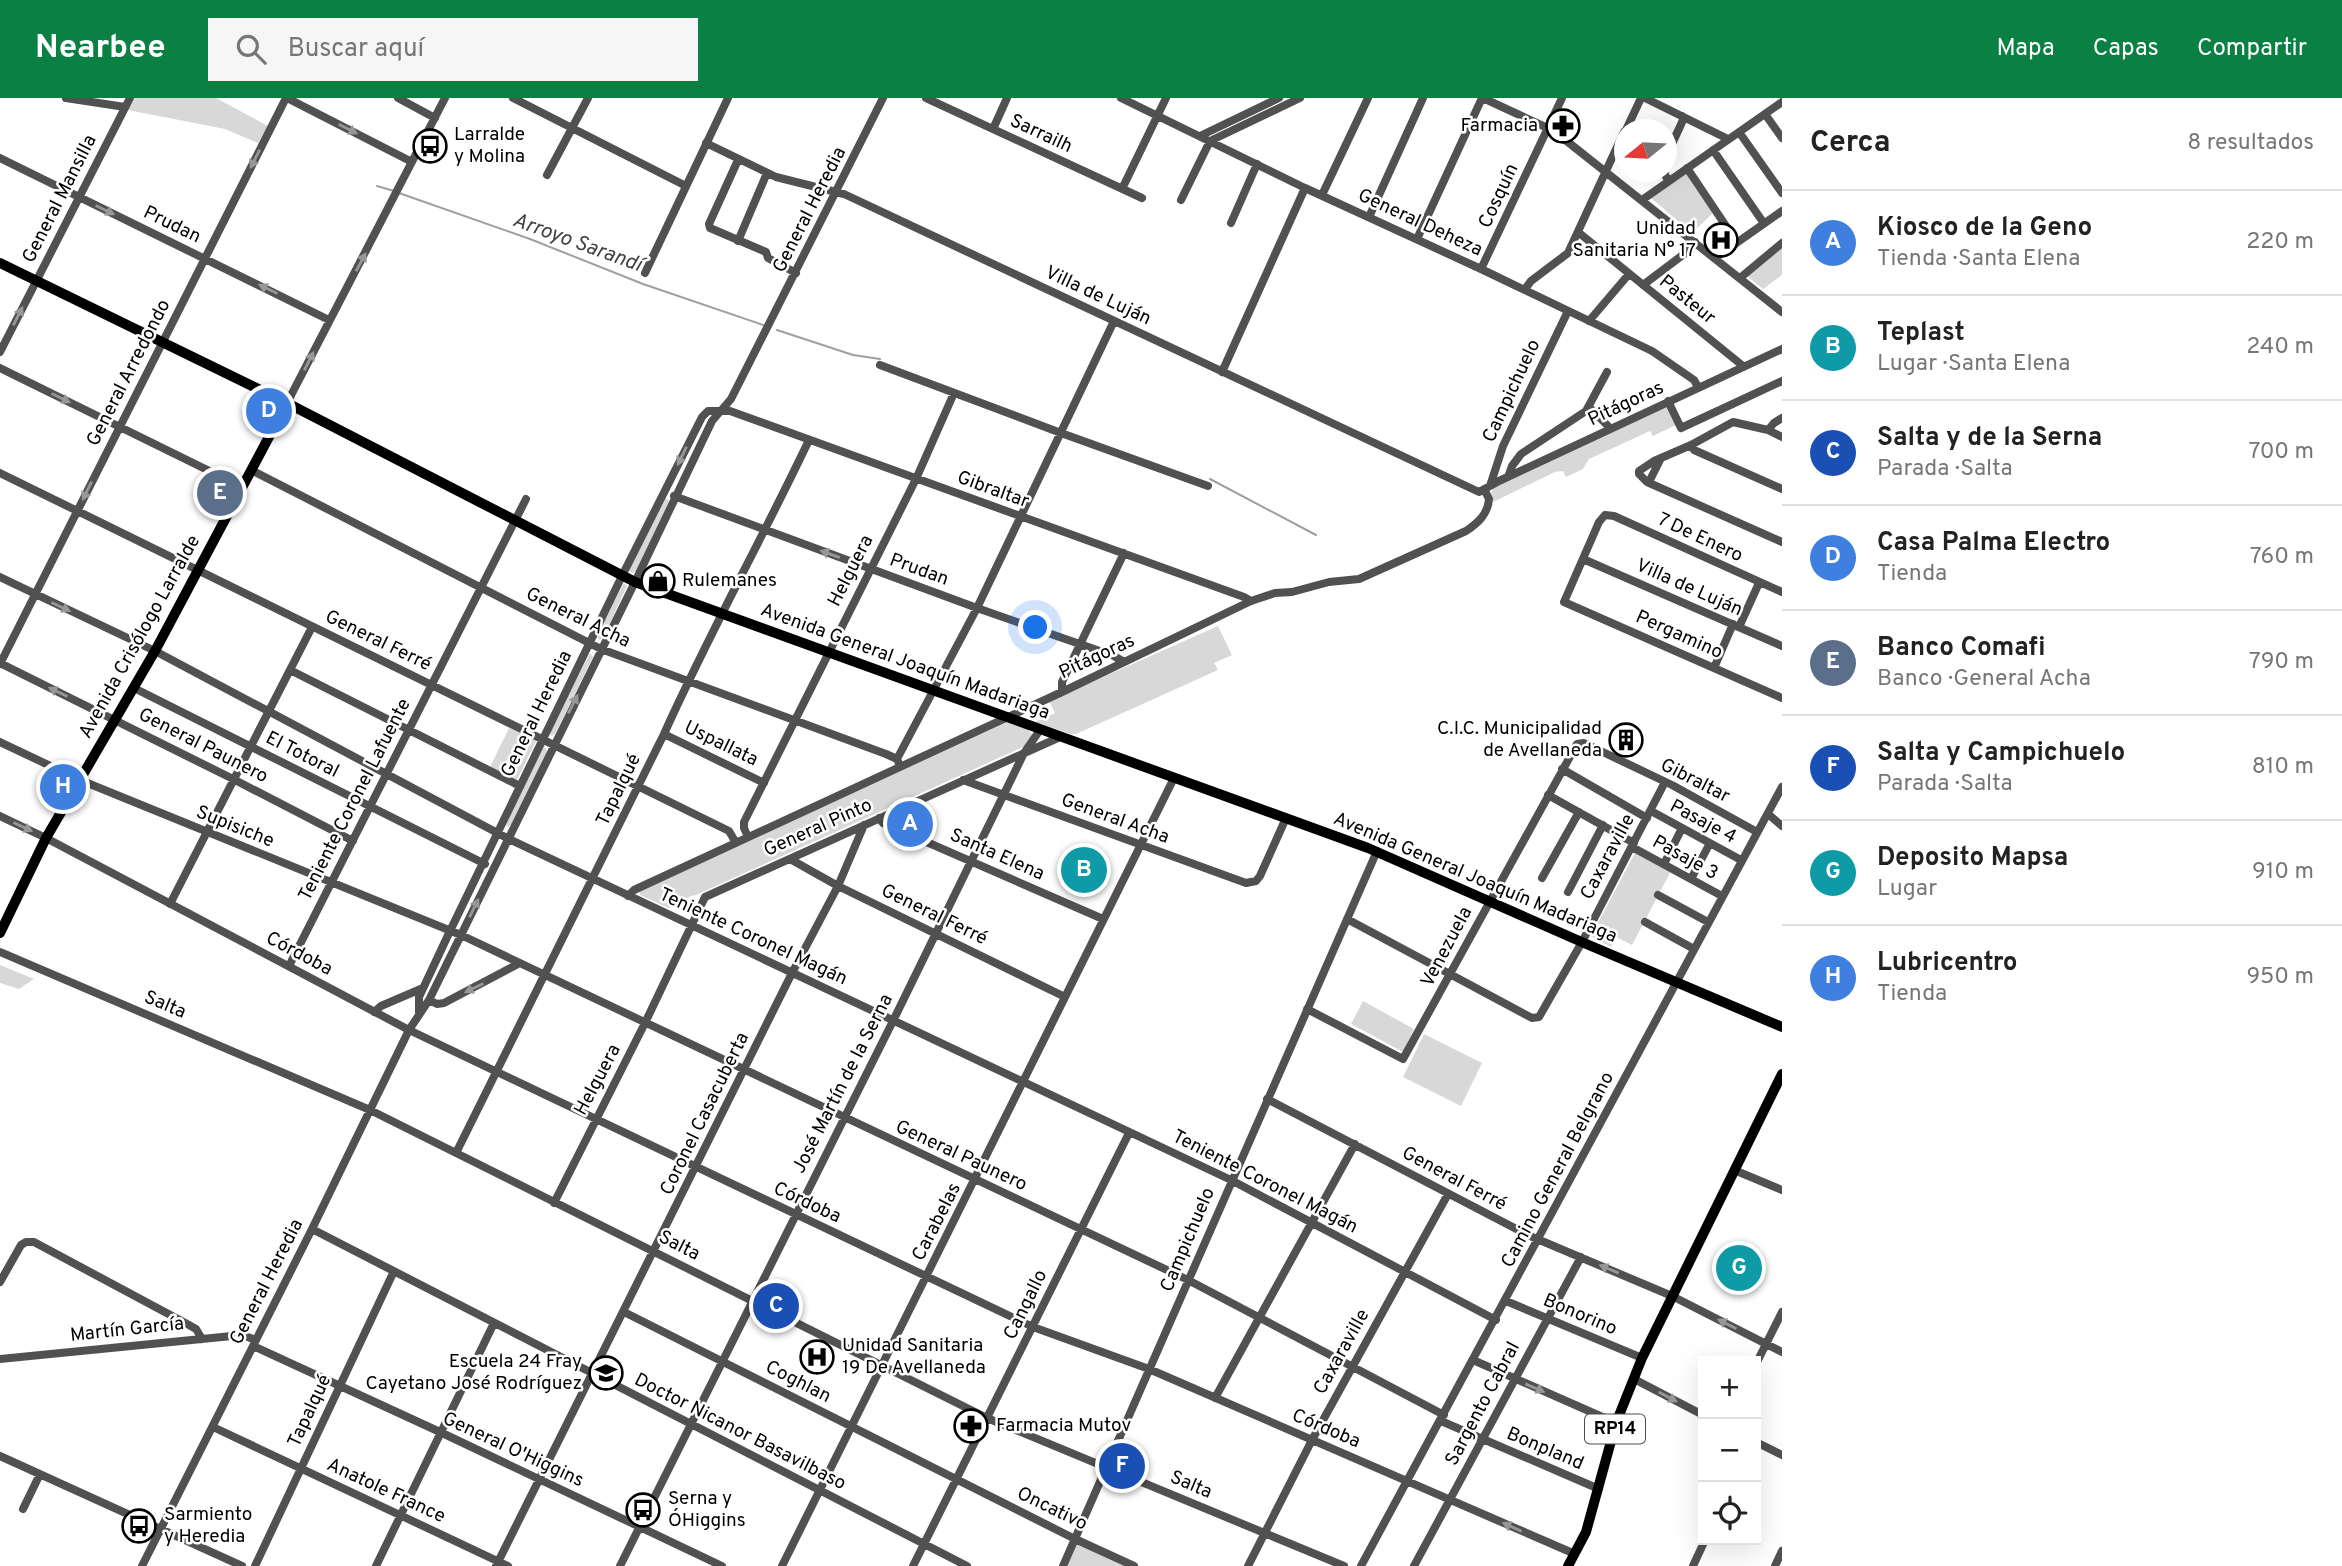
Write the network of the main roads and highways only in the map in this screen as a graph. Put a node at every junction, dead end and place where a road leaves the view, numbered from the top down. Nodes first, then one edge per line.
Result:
1 (0, 263) edge
2 (287, 403) junction
3 (0, 933) edge
4 (1782, 1027) edge
5 (1782, 1074) edge
6 (1568, 1566) edge

1 - 2 main road, Avenida General Joaquín Madariaga
2 - 3 main road, Avenida Crisólogo Larralde
2 - 4 main road, Avenida General Joaquín Madariaga
5 - 6 main road, RP14

